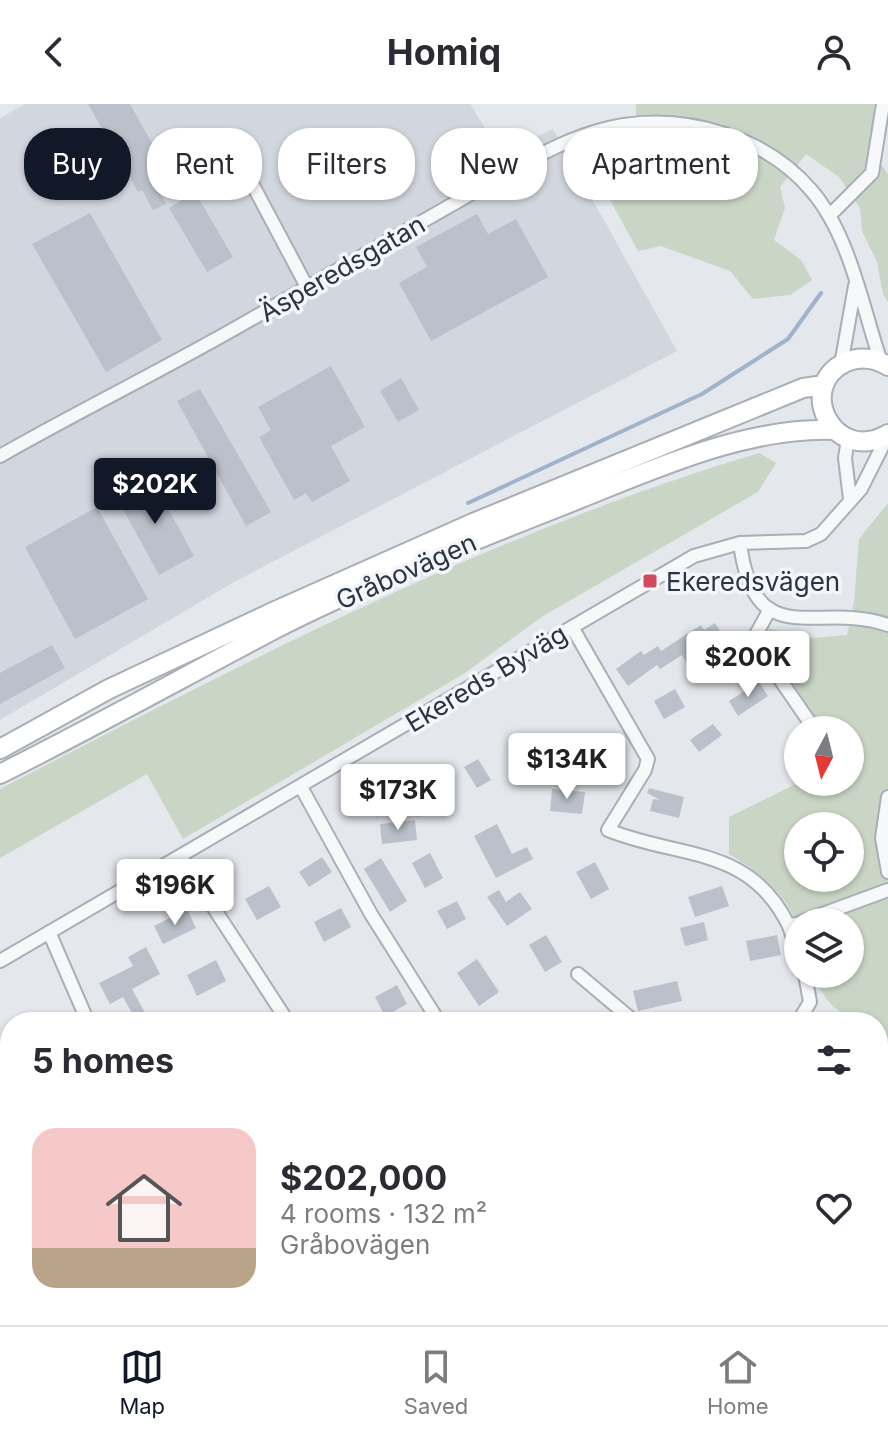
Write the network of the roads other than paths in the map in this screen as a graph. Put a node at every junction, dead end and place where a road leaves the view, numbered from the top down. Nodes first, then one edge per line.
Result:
1 (883, 104) edge
2 (261, 200) edge
3 (829, 216) junction
4 (855, 286) junction
5 (307, 287) junction
6 (885, 364) edge
7 (841, 365) junction
8 (824, 385) junction
9 (841, 434) junction
10 (888, 435) edge
11 (888, 450) edge
12 (0, 456) edge
13 (875, 459) junction
14 (850, 499) junction
15 (740, 543) junction
16 (770, 609) junction
17 (888, 625) edge
18 (572, 627) junction
19 (805, 716) edge
20 (0, 749) edge
21 (0, 774) edge
22 (301, 787) junction
23 (888, 797) edge
24 (180, 856) junction
25 (888, 872) edge
26 (888, 890) edge
27 (839, 908) edge
28 (784, 911) edge
29 (49, 932) junction
30 (0, 961) edge
31 (578, 974) dead end
32 (807, 988) edge
33 (84, 1012) edge
34 (281, 1012) edge
35 (433, 1012) edge
36 (623, 1012) edge
37 (806, 1012) edge

1 - 3 street
2 - 5 street
3 - 4 street, Äsperedsgatan
3 - 5 street, Äsperedsgatan
4 - 6 street, Äsperedsgatan
4 - 7 street, Äsperedsgatan
5 - 12 street, Äsperedsgatan
6 - 7 main road
7 - 8 main road
8 - 9 main road
8 - 20 main road, Gråbovägen
9 - 10 main road, Gråbovägen
9 - 14 street
9 - 21 main road, Gråbovägen
10 - 13 street, Ekereds Byväg
11 - 13 street, Ekereds Byväg
13 - 14 street, Ekereds Byväg
14 - 15 street, Ekereds Byväg
15 - 16 street
15 - 18 street, Ekereds Byväg
16 - 17 street
16 - 19 street
18 - 22 street, Ekereds Byväg
18 - 28 street
22 - 24 street, Ekereds Byväg
22 - 35 street
23 - 25 street
24 - 29 street, Ekereds Byväg
24 - 34 street
26 - 27 street
29 - 30 street, Ekereds Byväg
29 - 33 street
31 - 36 street
32 - 37 street

